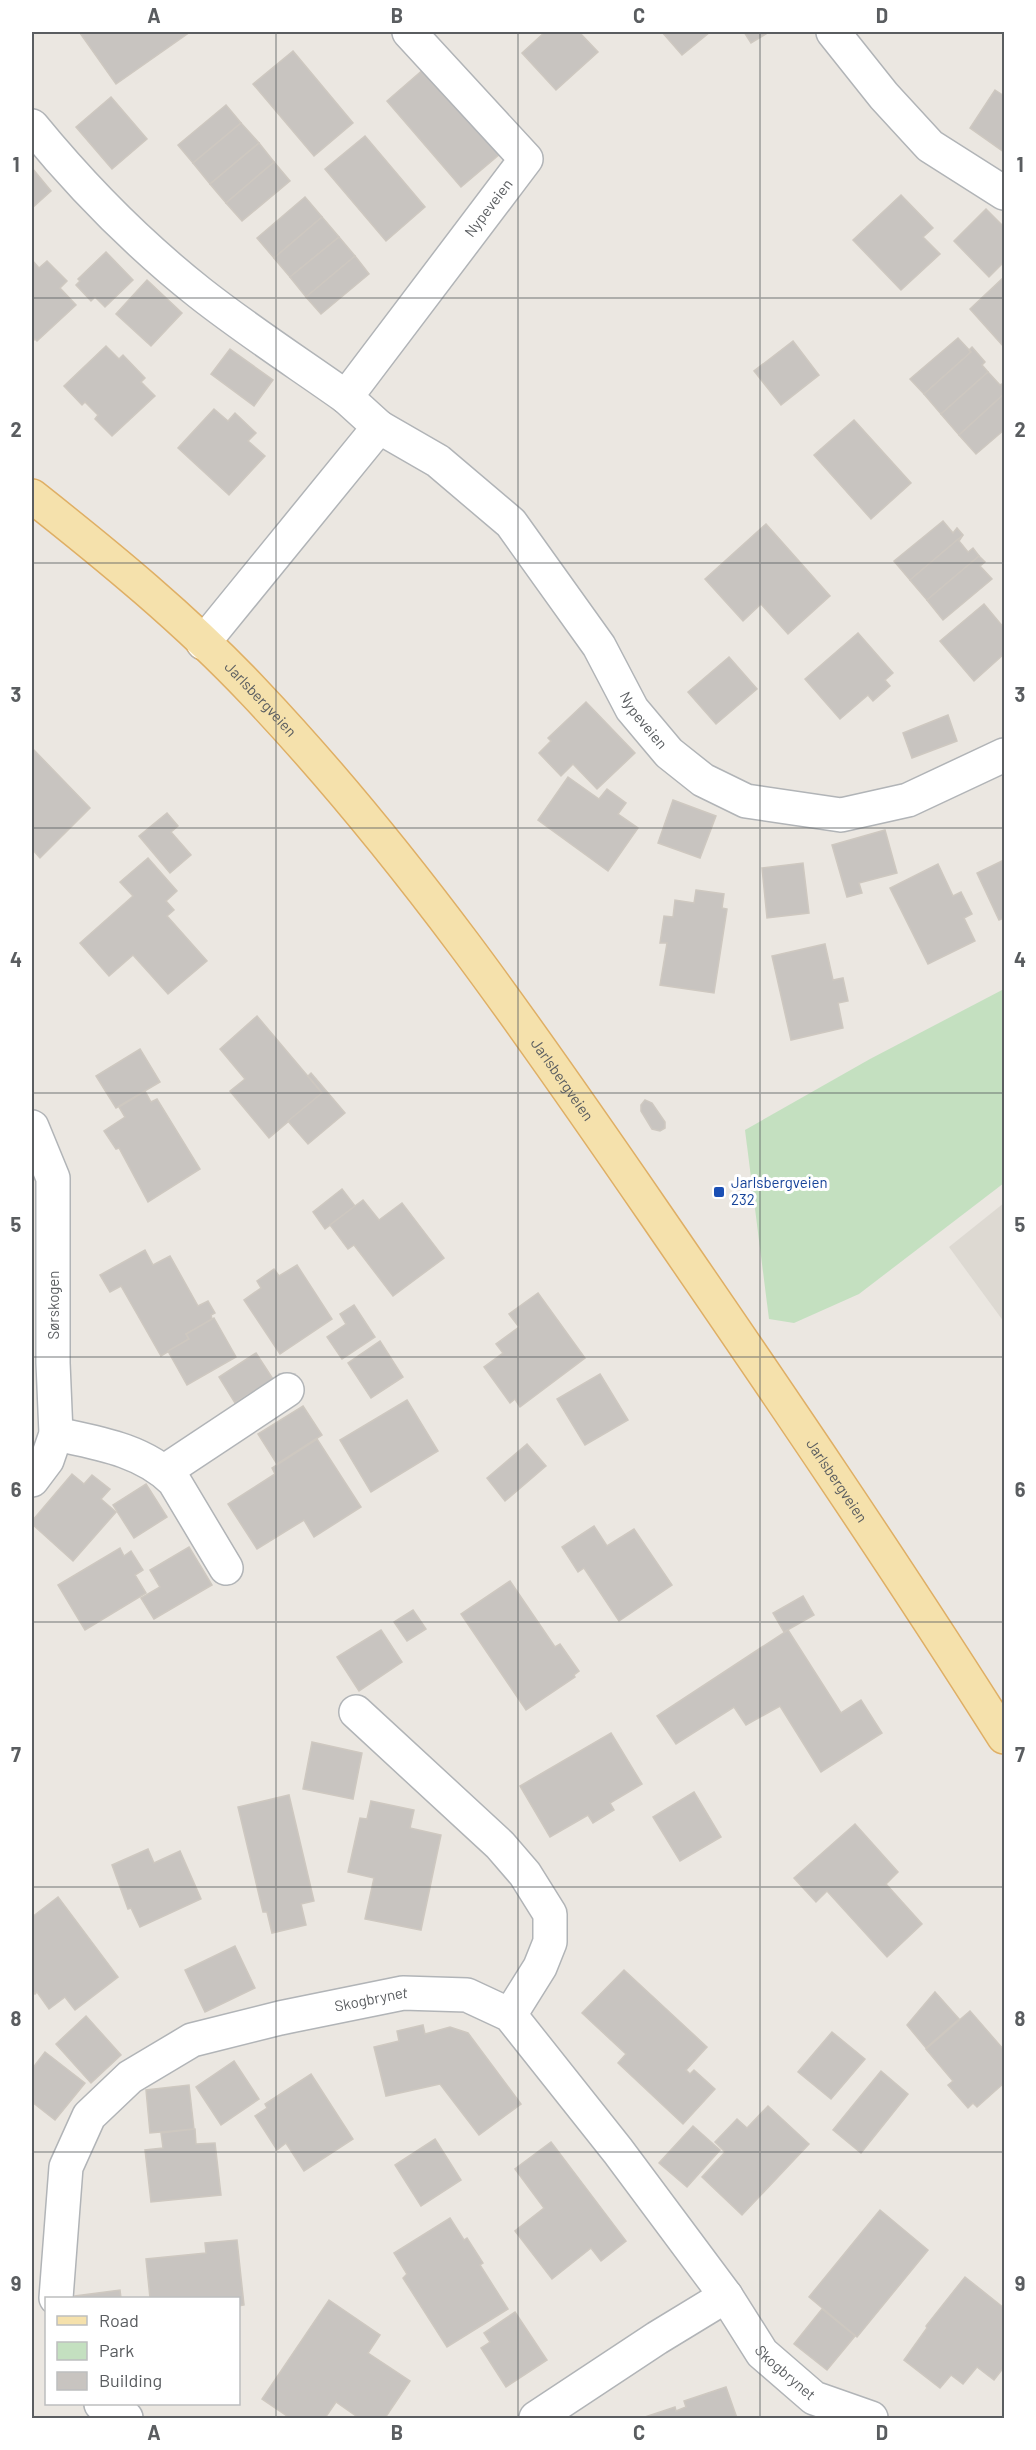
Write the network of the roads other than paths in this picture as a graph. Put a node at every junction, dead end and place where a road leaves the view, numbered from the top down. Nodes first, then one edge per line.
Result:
1 (409, 32) edge
2 (832, 32) edge
3 (32, 126) edge
4 (1005, 193) edge
5 (346, 397) junction
6 (379, 427) junction
7 (32, 496) edge
8 (202, 643) junction
9 (1005, 755) edge
10 (32, 1127) edge
11 (287, 1390) dead end
12 (56, 1434) junction
13 (165, 1471) junction
14 (32, 1480) edge
15 (226, 1568) dead end
16 (356, 1712) dead end
17 (1005, 1737) edge
18 (510, 2015) junction
19 (726, 2296) junction
20 (57, 2297) edge
21 (104, 2405) edge
22 (126, 2418) edge
23 (536, 2418) edge
24 (871, 2418) edge

1 - 5 street, Nypeveien
2 - 4 street
3 - 5 street, Nypeveien
5 - 6 street, Nypeveien
6 - 8 street
6 - 9 street, Nypeveien
7 - 8 main road, Jarlsbergveien
8 - 17 main road, Jarlsbergveien
10 - 12 street, Sørskogen
11 - 13 street
12 - 13 street
12 - 14 street, Sørskogen
13 - 15 street
16 - 18 street
18 - 19 street, Skogbrynet
18 - 20 street, Skogbrynet
19 - 23 street
19 - 24 street, Skogbrynet
21 - 22 street

